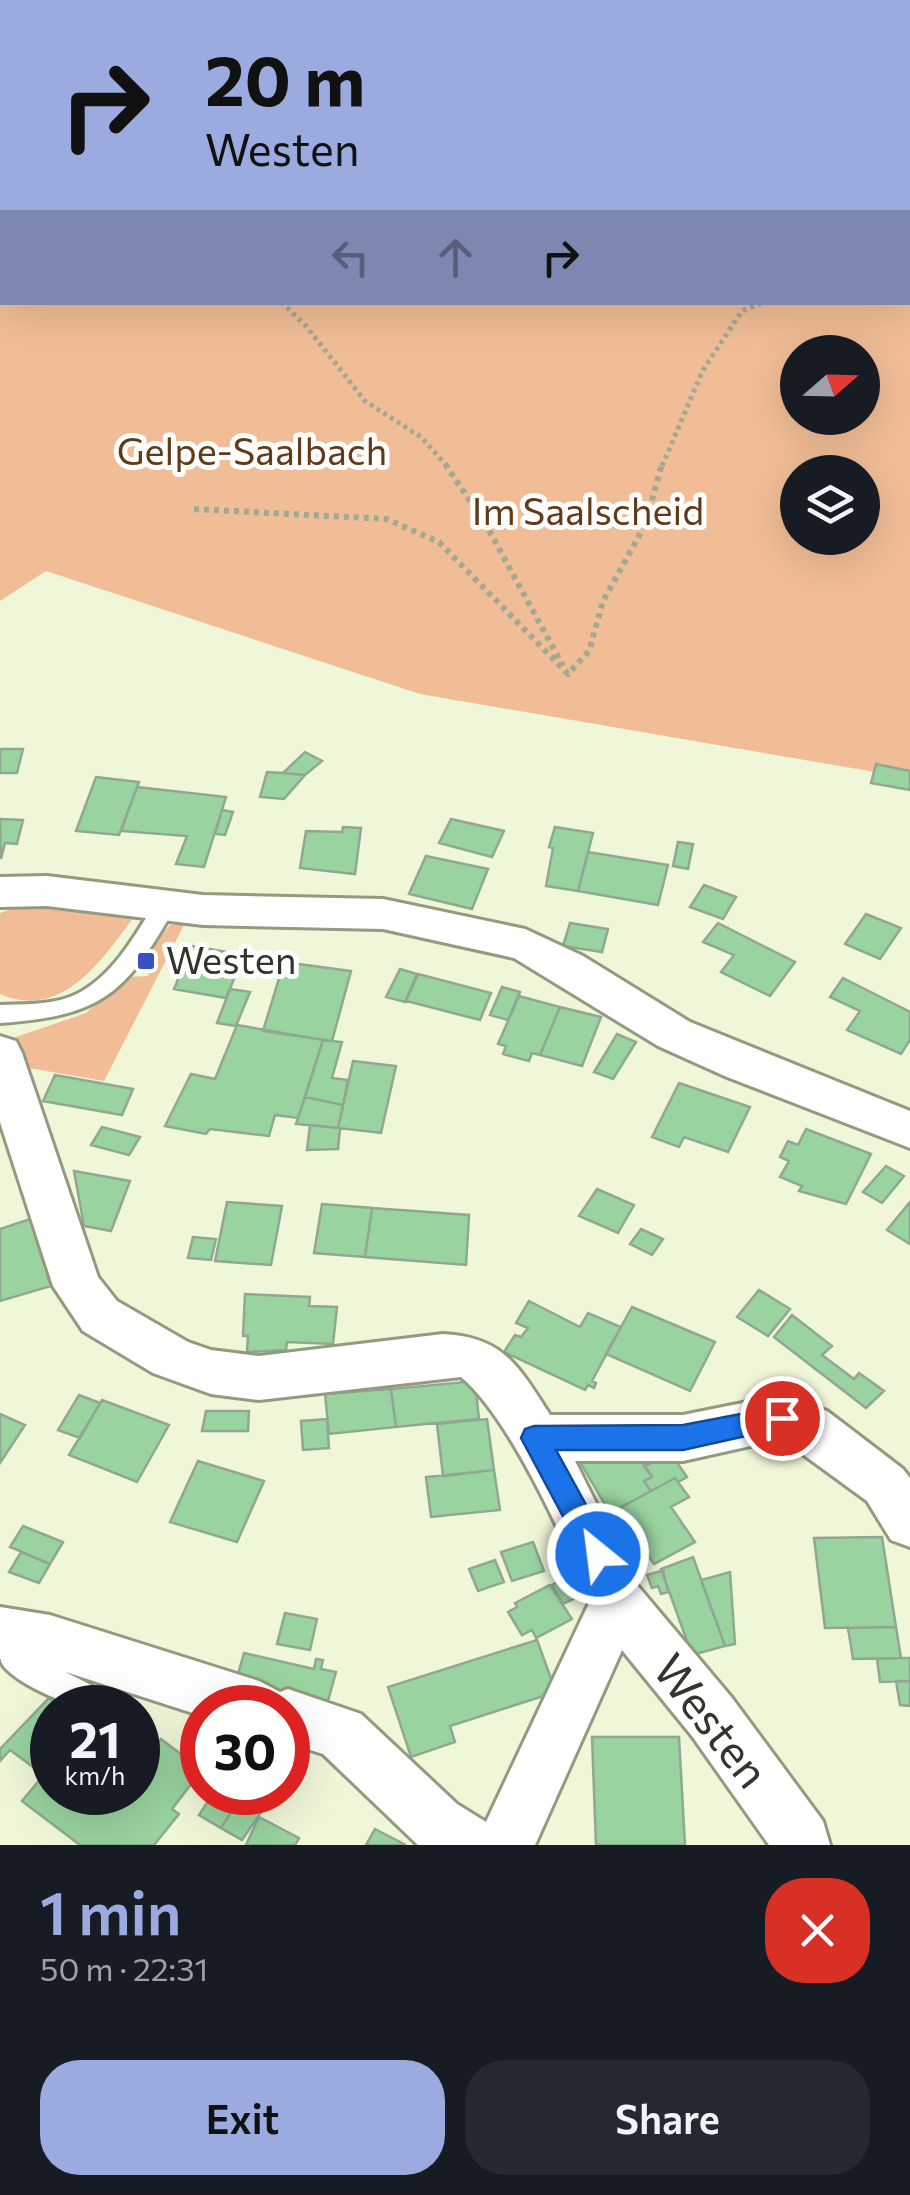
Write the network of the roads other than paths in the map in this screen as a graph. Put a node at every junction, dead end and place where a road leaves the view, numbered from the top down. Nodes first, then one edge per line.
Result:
1 (0, 892) edge
2 (166, 904) junction
3 (0, 1014) edge
4 (0, 1053) edge
5 (910, 1130) edge
6 (534, 1438) junction
7 (910, 1523) edge
8 (617, 1602) junction
9 (0, 1634) edge
10 (62, 1685) edge
11 (187, 1685) edge
12 (310, 1723) edge
13 (802, 1844) edge
14 (469, 1845) edge
15 (505, 1845) edge

1 - 2 street
2 - 3 lane
2 - 5 street
4 - 6 street, Westen
6 - 7 street
6 - 8 street, Westen
8 - 13 street, Westen
8 - 15 street, Westen
9 - 10 lane
9 - 11 street
12 - 14 street

